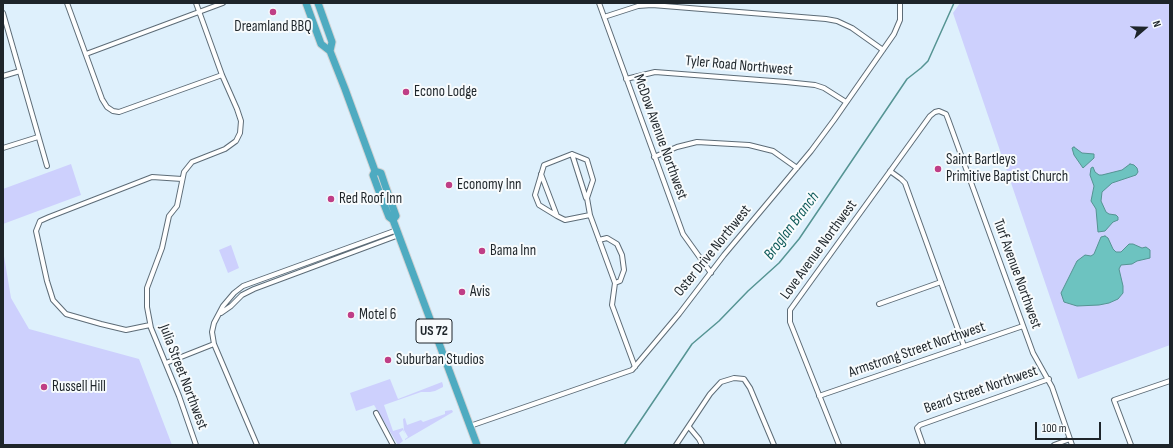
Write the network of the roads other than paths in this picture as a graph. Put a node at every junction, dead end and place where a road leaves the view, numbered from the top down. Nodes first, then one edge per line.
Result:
1 (67, 3) edge
2 (196, 3) edge
3 (223, 3) edge
4 (306, 3) edge
5 (318, 3) edge
6 (599, 3) edge
7 (900, 3) edge
8 (199, 12) junction
9 (3, 13) edge
10 (604, 17) junction
11 (883, 50) junction
12 (330, 51) junction
13 (86, 54) junction
14 (20, 71) junction
15 (222, 74) junction
16 (3, 76) edge
17 (626, 79) junction
18 (846, 102) junction
19 (941, 111) joint
20 (38, 137) junction
21 (3, 148) edge
22 (572, 154) junction
23 (654, 157) junction
24 (47, 166) dead end
25 (797, 168) junction
26 (890, 171) junction
27 (541, 174) junction
28 (182, 179) junction
29 (586, 198) junction
30 (590, 215) junction
31 (557, 216) junction
32 (398, 232) junction
33 (599, 240) junction
34 (711, 273) junction
35 (941, 282) junction
36 (615, 283) junction
37 (879, 304) dead end
38 (219, 314) junction
39 (150, 325) junction
40 (1023, 326) junction
41 (214, 344) junction
42 (964, 346) junction
43 (166, 363) junction
44 (635, 367) junction
45 (1049, 380) junction
46 (1170, 381) edge
47 (819, 396) junction
48 (376, 413) dead end
49 (470, 426) junction
50 (689, 427) junction
51 (1070, 439) junction
52 (196, 445) edge
53 (257, 445) edge
54 (393, 445) edge
55 (477, 445) edge
56 (676, 445) edge
57 (702, 445) edge
58 (774, 445) edge
59 (839, 445) edge
60 (923, 445) edge
61 (1054, 445) edge
62 (1072, 445) edge
63 (1131, 445) edge

1 - 13 street
2 - 8 street, Julia Street Northwest
3 - 8 street
4 - 12 highway, US 72
5 - 12 highway, US 72
6 - 10 street, McDow Avenue Northwest
7 - 11 street, Oster Drive Northwest
8 - 13 street
8 - 15 street, Julia Street Northwest
9 - 14 street
10 - 11 street
10 - 17 street, McDow Avenue Northwest
11 - 18 street, Oster Drive Northwest
12 - 32 highway, US 72
13 - 15 street
14 - 16 street
14 - 20 street
15 - 28 street, Julia Street Northwest
17 - 18 street, Tyler Road Northwest
17 - 23 street, McDow Avenue Northwest
18 - 25 street, Oster Drive Northwest
19 - 26 street, Love Avenue Northwest
19 - 40 street, Turf Avenue Northwest
20 - 21 street
20 - 24 street
22 - 27 street
22 - 29 street
22 - 29 street
23 - 25 street
23 - 34 street, McDow Avenue Northwest
25 - 34 street, Oster Drive Northwest
26 - 35 street
26 - 47 street, Love Avenue Northwest
27 - 31 street
27 - 31 street
28 - 39 street, Julia Street Northwest
28 - 39 street
29 - 30 street
30 - 31 street
30 - 33 street
32 - 38 street
32 - 38 street
32 - 49 highway, US 72
33 - 36 street
33 - 36 street
34 - 44 street, Oster Drive Northwest
35 - 37 street
35 - 42 street
36 - 44 street
38 - 41 street
39 - 43 street, Julia Street Northwest
40 - 42 street, Armstrong Street Northwest
40 - 45 street, Turf Avenue Northwest
41 - 43 street
41 - 53 street
42 - 47 street, Armstrong Street Northwest
43 - 52 street, Julia Street Northwest
44 - 49 street, Oster Drive Northwest
45 - 51 street, Turf Avenue Northwest
45 - 60 street, Beard Street Northwest
46 - 63 street
47 - 59 street, Love Avenue Northwest
48 - 54 street
49 - 55 highway, US 72
50 - 56 street
50 - 57 street
50 - 58 street
51 - 61 street
51 - 62 street, Turf Avenue Northwest

